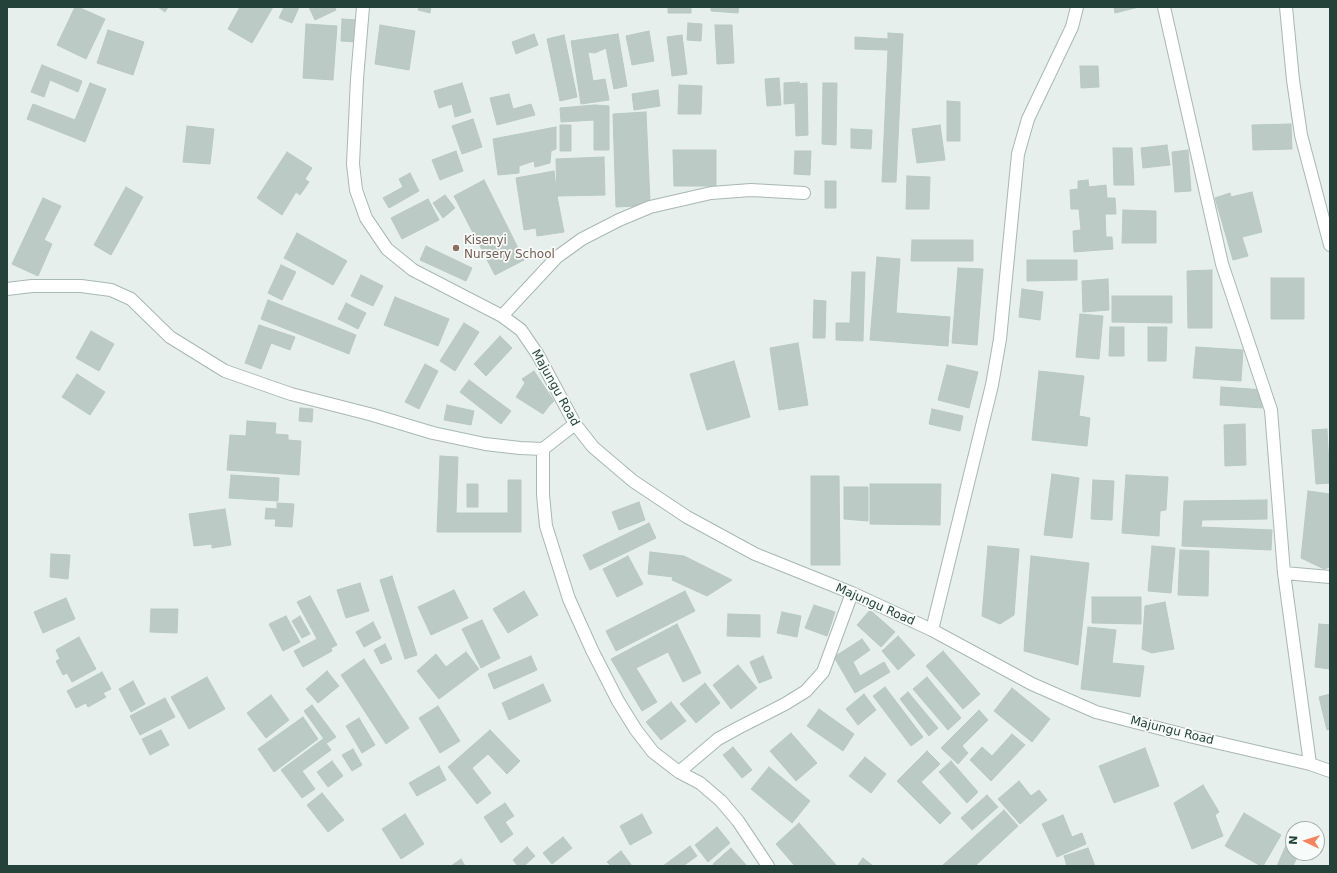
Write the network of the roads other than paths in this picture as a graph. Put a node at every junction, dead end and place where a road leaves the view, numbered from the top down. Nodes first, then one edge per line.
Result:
1 (363, 7) edge
2 (1077, 7) edge
3 (1164, 7) edge
4 (1286, 7) edge
5 (804, 193) dead end
6 (1330, 245) edge
7 (7, 289) edge
8 (502, 316) junction
9 (575, 424) junction
10 (543, 449) junction
11 (1284, 573) junction
12 (1330, 577) edge
13 (852, 593) junction
14 (932, 630) junction
15 (1310, 764) junction
16 (1330, 771) edge
17 (679, 772) junction
18 (768, 866) edge

1 - 8 street, Majungu Road
2 - 14 street
3 - 11 street
4 - 6 street
5 - 8 street
7 - 10 street
8 - 9 street, Majungu Road
9 - 10 street
9 - 13 street, Majungu Road
10 - 17 street
11 - 12 street
11 - 15 street
13 - 14 street, Majungu Road
13 - 17 street
14 - 15 street, Majungu Road
15 - 16 street, Majungu Road
17 - 18 street

